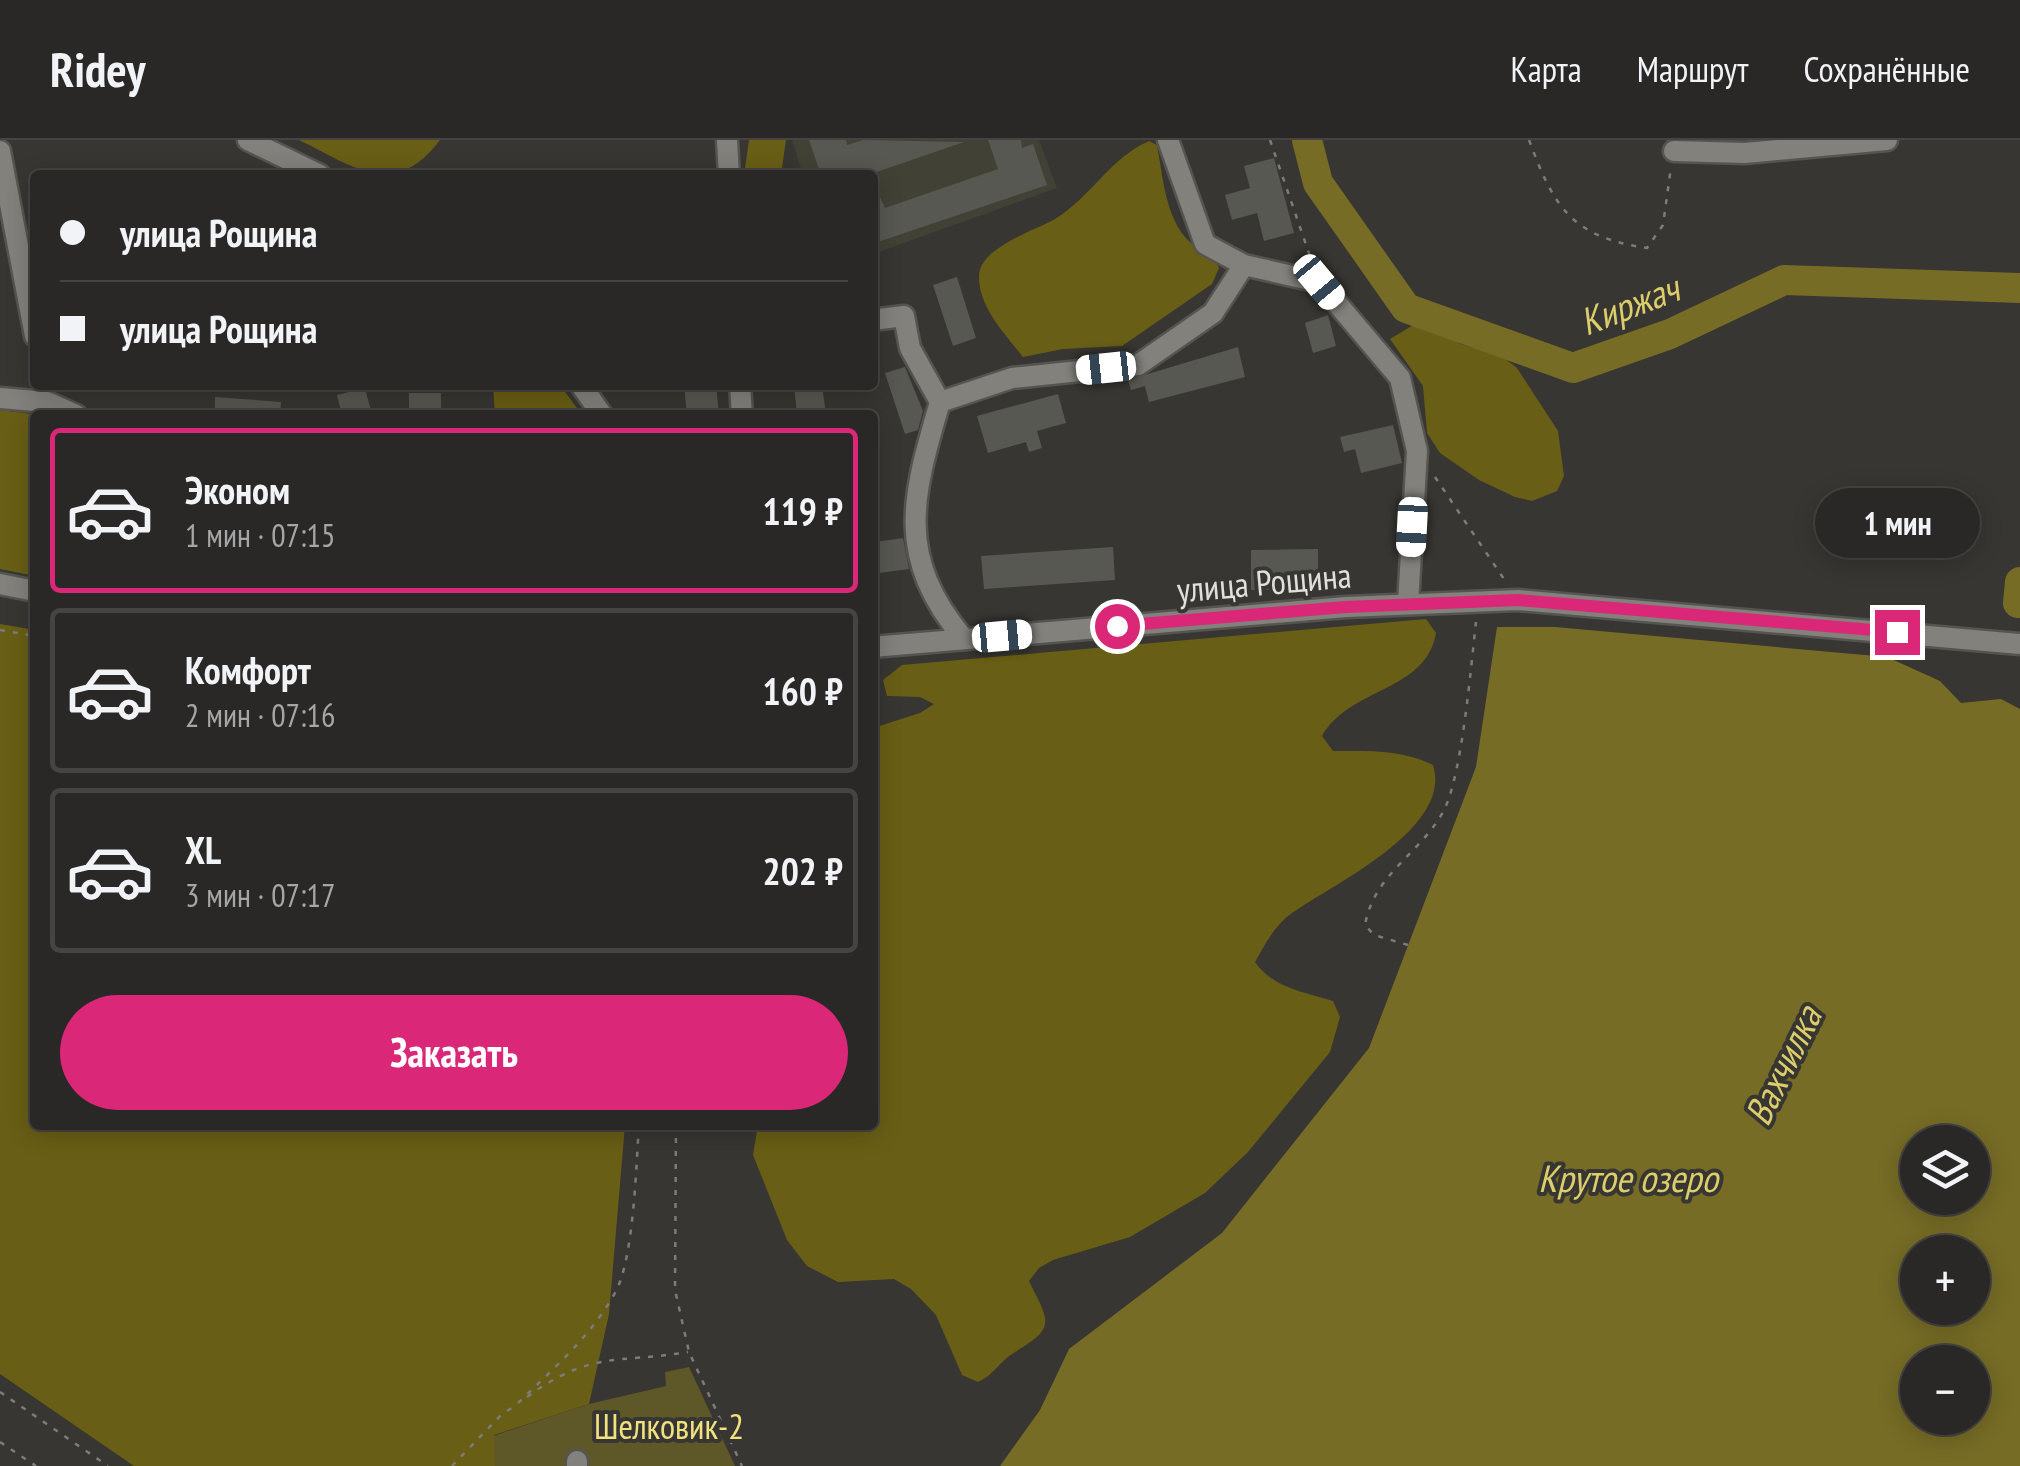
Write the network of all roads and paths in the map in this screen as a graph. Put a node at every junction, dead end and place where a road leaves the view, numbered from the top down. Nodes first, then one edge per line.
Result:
1 (248, 140) edge
2 (727, 140) edge
3 (1168, 140) edge
4 (1270, 140) edge
5 (1528, 140) edge
6 (1887, 140) edge
7 (1674, 150) joint
8 (0, 151) edge
9 (310, 170) edge
10 (729, 170) edge
11 (1244, 265) junction
12 (1319, 282) junction
13 (30, 310) edge
14 (878, 319) edge
15 (46, 394) edge
16 (0, 398) edge
17 (940, 402) junction
18 (69, 410) edge
19 (1418, 450) junction
20 (0, 584) edge
21 (30, 590) edge
22 (1479, 600) junction
23 (1518, 600) junction
24 (1408, 604) junction
25 (0, 630) edge
26 (30, 635) edge
27 (964, 639) junction
28 (2020, 644) edge
29 (878, 646) edge
30 (1408, 945) dead end
31 (639, 1130) edge
32 (676, 1130) edge
33 (690, 1352) junction
34 (0, 1392) edge
35 (518, 1403) junction
36 (0, 1442) edge
37 (36, 1466) edge
38 (108, 1466) edge
39 (452, 1466) edge
40 (742, 1466) edge

1 - 9 street
2 - 10 street
3 - 11 street
4 - 12 path
5 - 7 path
6 - 7 street
8 - 13 street
11 - 12 street
11 - 17 street
12 - 19 street
14 - 17 street
15 - 16 street
15 - 18 street
17 - 27 street
19 - 23 path
19 - 24 street
20 - 21 street
22 - 23 street, улица Рощина
22 - 24 street, улица Рощина
22 - 30 path
23 - 28 street, улица Рощина
24 - 27 street, улица Рощина
25 - 26 path
27 - 29 street, улица Рощина
31 - 35 path
32 - 33 path
33 - 35 path
33 - 40 path
34 - 38 path
35 - 39 path
36 - 37 path

